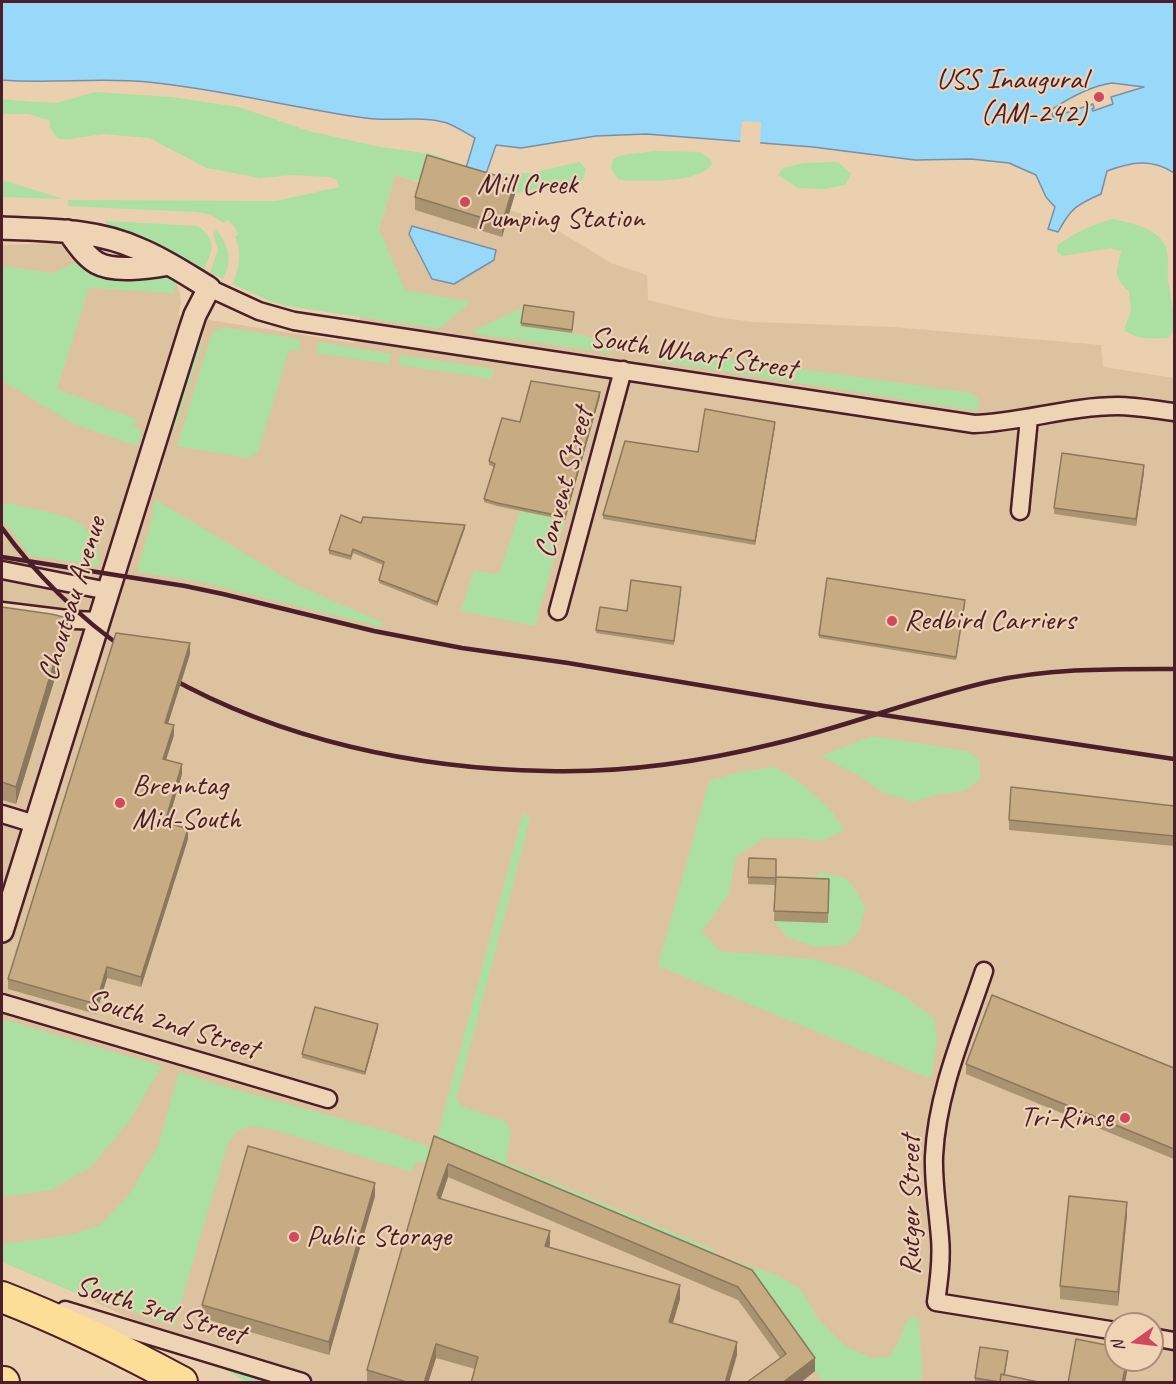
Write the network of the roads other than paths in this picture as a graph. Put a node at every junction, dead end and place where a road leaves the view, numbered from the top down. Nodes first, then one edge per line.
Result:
1 (2, 228) edge
2 (208, 288) junction
3 (623, 370) junction
4 (1174, 412) edge
5 (1029, 418) junction
6 (1020, 511) dead end
7 (2, 570) edge
8 (108, 591) junction
9 (2, 611) edge
10 (558, 611) dead end
11 (98, 621) junction
12 (2, 814) edge
13 (35, 824) junction
14 (2, 931) edge
15 (984, 970) dead end
16 (2, 1003) edge
17 (328, 1099) dead end
18 (2, 1290) edge
19 (2, 1298) edge
20 (1104, 1329) edge
21 (182, 1383) edge
22 (302, 1383) edge

1 - 2 street
2 - 3 street, South Wharf Street
2 - 8 street, Chouteau Avenue
3 - 5 street, South Wharf Street
3 - 10 street, Convent Street
4 - 5 street, South Wharf Street
5 - 6 street
7 - 8 street
8 - 11 street, Chouteau Avenue
9 - 11 street
11 - 13 street, Chouteau Avenue
12 - 13 street
13 - 14 street, Chouteau Avenue
15 - 20 street, Rutger Street
16 - 17 street, South 2nd Street
18 - 22 street, South 3rd Street
19 - 21 highway

